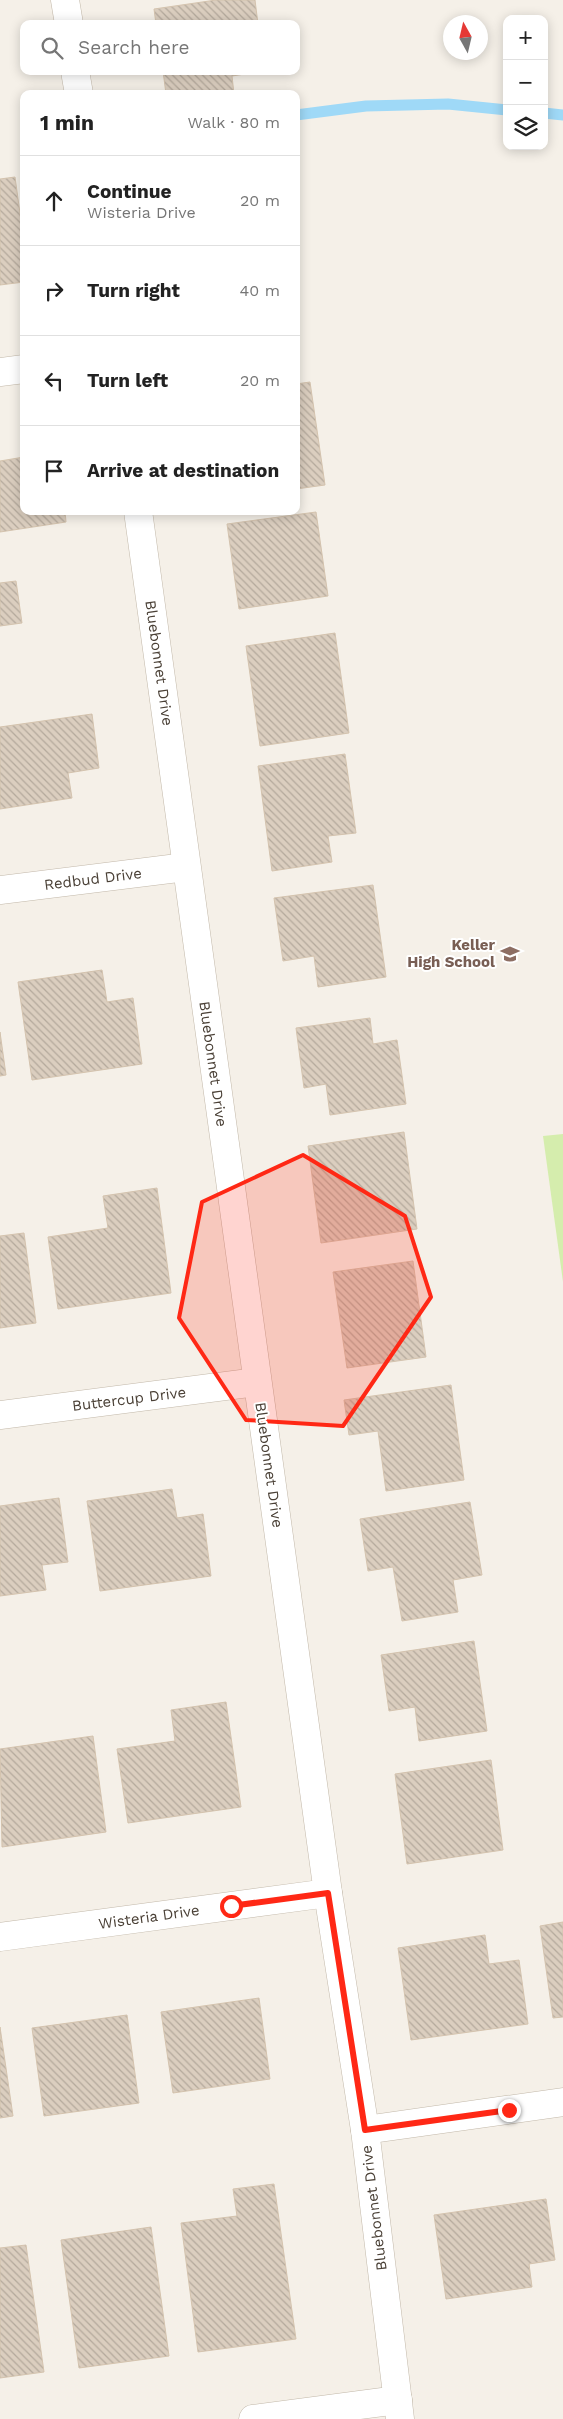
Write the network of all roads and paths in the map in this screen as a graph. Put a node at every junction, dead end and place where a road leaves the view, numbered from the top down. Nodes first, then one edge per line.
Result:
1 (65, 0) edge
2 (68, 20) edge
3 (77, 75) edge
4 (78, 90) edge
5 (20, 370) edge
6 (0, 372) edge
7 (139, 515) edge
8 (186, 867) junction
9 (0, 890) edge
10 (257, 1382) junction
11 (0, 1415) edge
12 (328, 1893) junction
13 (0, 1937) edge
14 (563, 2102) edge
15 (365, 2130) junction
16 (399, 2409) edge
17 (253, 2419) edge

1 - 2 street
3 - 4 street
5 - 6 street
7 - 8 street, Bluebonnet Drive
8 - 9 street, Redbud Drive
8 - 10 street, Bluebonnet Drive
10 - 11 street, Buttercup Drive
10 - 12 street, Bluebonnet Drive
12 - 13 street, Wisteria Drive
12 - 15 street, Bluebonnet Drive
14 - 15 street
15 - 16 street, Bluebonnet Drive
16 - 17 street

